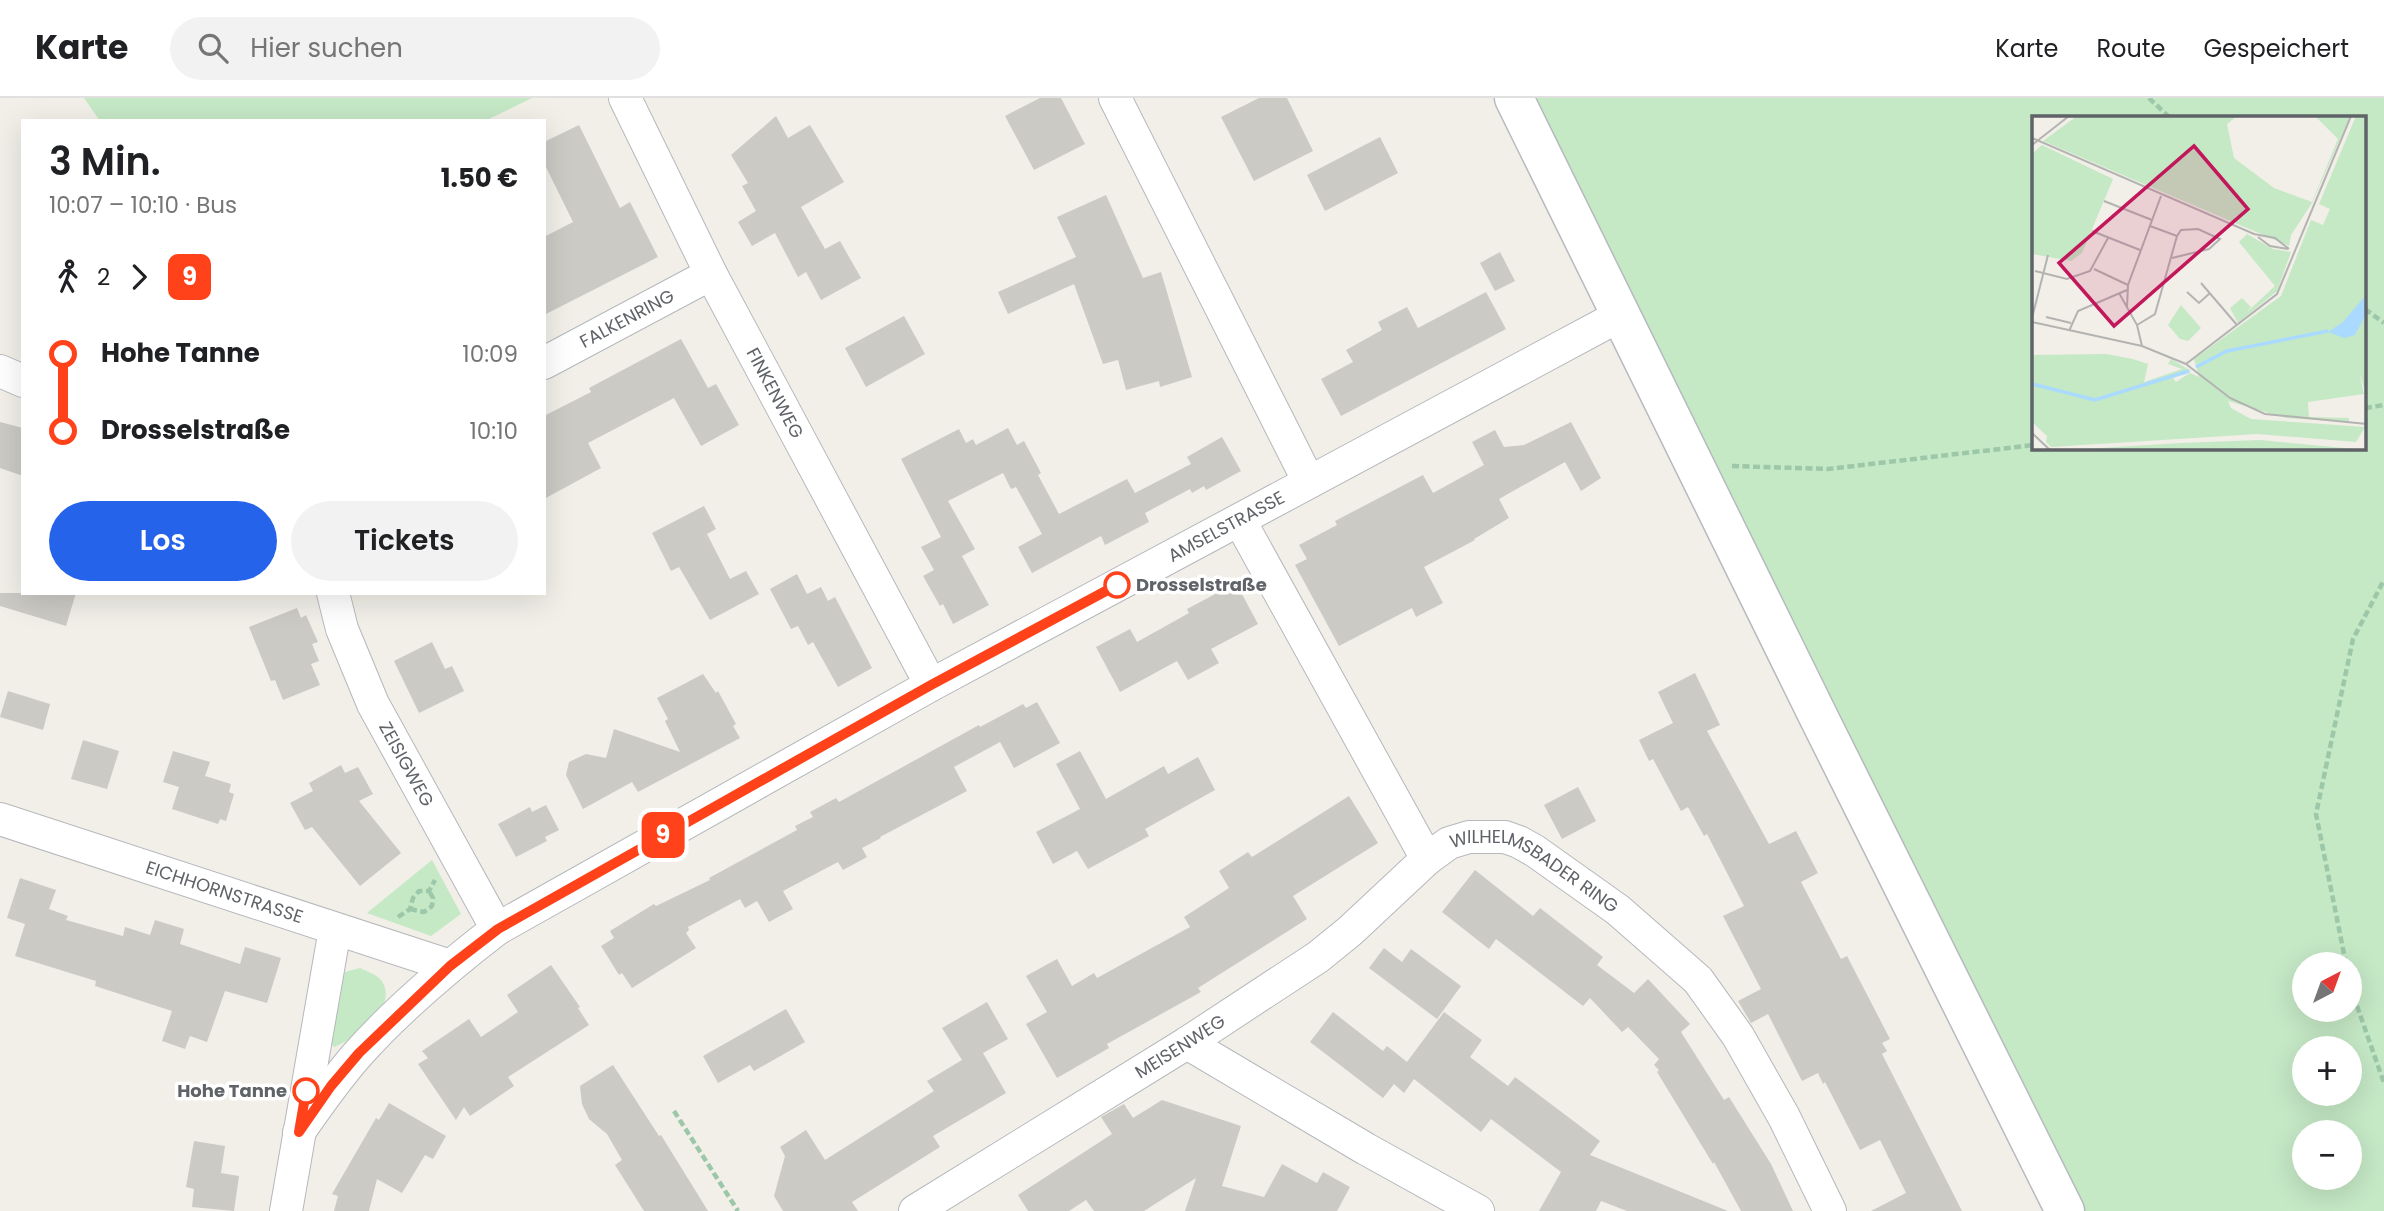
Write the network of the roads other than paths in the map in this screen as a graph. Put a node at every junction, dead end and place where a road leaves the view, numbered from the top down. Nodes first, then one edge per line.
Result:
1 (625, 98) edge
2 (1115, 98) edge
3 (1514, 98) edge
4 (710, 274) junction
5 (1621, 315) junction
6 (546, 362) edge
7 (0, 371) edge
8 (21, 381) edge
9 (1309, 482) junction
10 (1240, 521) junction
11 (334, 595) edge
12 (931, 685) junction
13 (0, 819) edge
14 (1427, 859) junction
15 (498, 929) junction
16 (349, 933) junction
17 (450, 966) junction
18 (1187, 1043) junction
19 (299, 1132) junction
20 (286, 1211) edge
21 (915, 1211) edge
22 (1478, 1211) edge
23 (1830, 1211) edge
24 (2065, 1211) edge

1 - 4 street, FINKENWEG
2 - 9 street
3 - 5 street
4 - 6 street, FALKENRING
4 - 12 street, FINKENWEG
5 - 9 street, AMSELSTRASSE
5 - 24 street
7 - 8 street
9 - 10 street, AMSELSTRASSE
10 - 12 street, AMSELSTRASSE
10 - 14 street, WILHELMSBADER RING
11 - 15 street, ZEISIGWEG
12 - 15 street, AMSELSTRASSE
13 - 16 street, EICHHORNSTRASSE
14 - 18 street, MEISENWEG
14 - 23 street, WILHELMSBADER RING
15 - 17 street, AMSELSTRASSE
16 - 17 street, EICHHORNSTRASSE
16 - 19 street, AMSELSTRASSE
17 - 19 street, AMSELSTRASSE
18 - 21 street, MEISENWEG
18 - 22 street
19 - 20 street, AMSELSTRASSE

